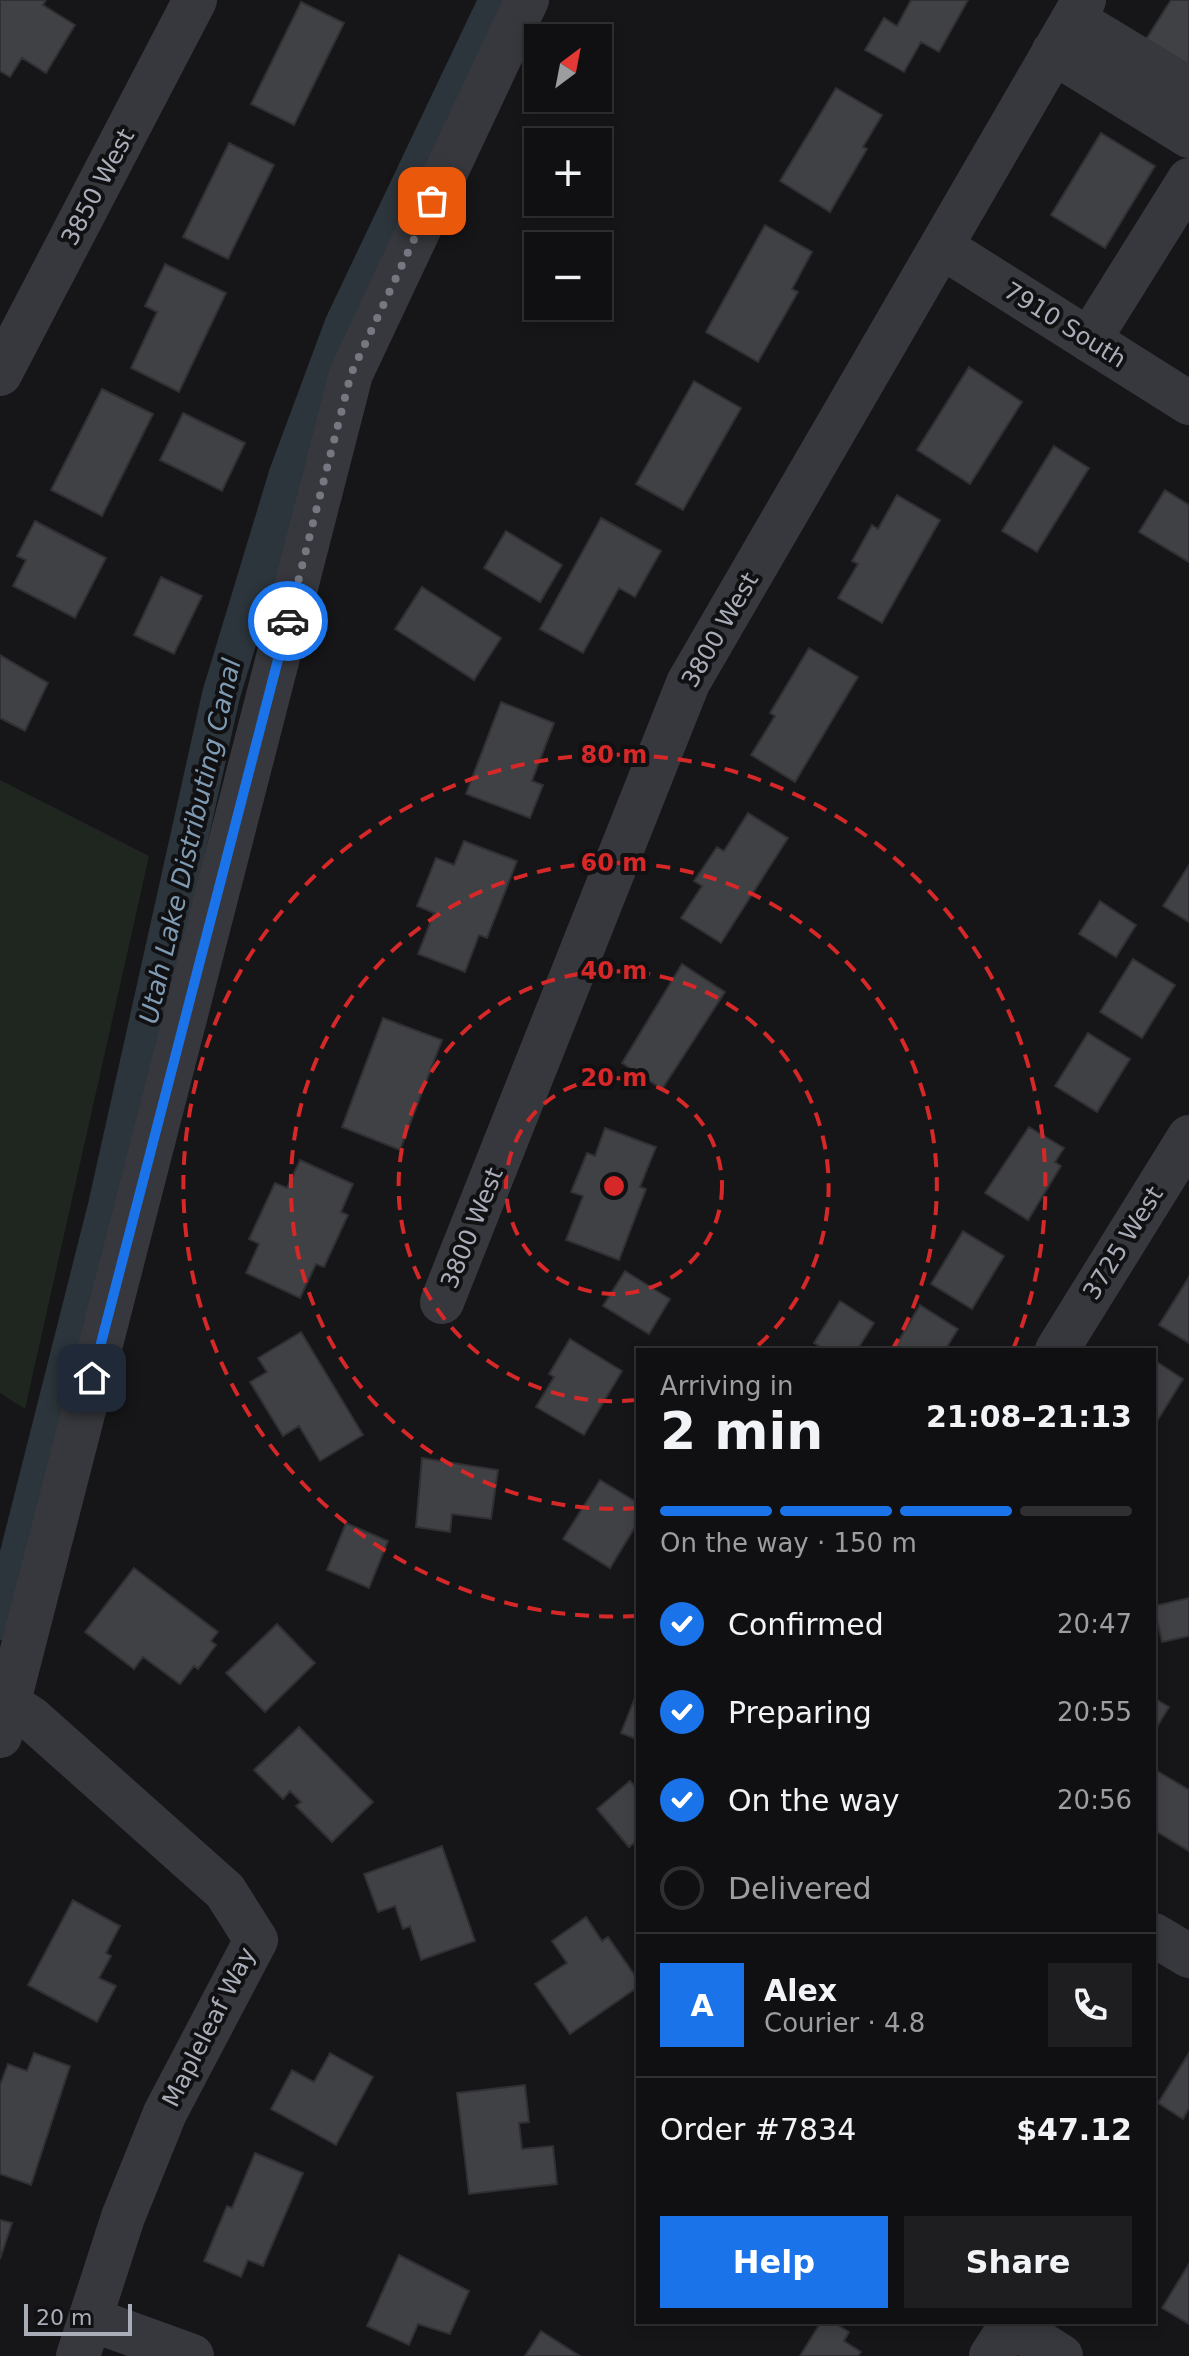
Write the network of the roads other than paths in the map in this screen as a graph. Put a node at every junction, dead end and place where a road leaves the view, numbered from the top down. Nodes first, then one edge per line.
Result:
1 (195, 0) edge
2 (527, 0) edge
3 (1070, 24) edge
4 (1189, 89) edge
5 (1189, 136) edge
6 (1189, 180) edge
7 (942, 247) junction
8 (1089, 340) junction
9 (0, 374) edge
10 (1189, 403) edge
11 (1189, 1137) edge
12 (442, 1302) dead end
13 (1058, 1348) edge
14 (3, 1713) edge
15 (1156, 1936) edge
16 (1189, 1956) edge
17 (1003, 2334) edge
18 (84, 2338) edge
19 (192, 2356) edge
20 (1061, 2356) edge

1 - 9 street, 3850 West
2 - 14 street
3 - 4 street
3 - 5 street
3 - 7 street, 3800 West
6 - 8 street
7 - 8 street, 7910 South
7 - 12 street, 3800 West
8 - 10 street, 7910 South
11 - 13 street, 3725 West
14 - 18 street, Mapleleaf Way
15 - 16 street
17 - 20 street
18 - 19 street

